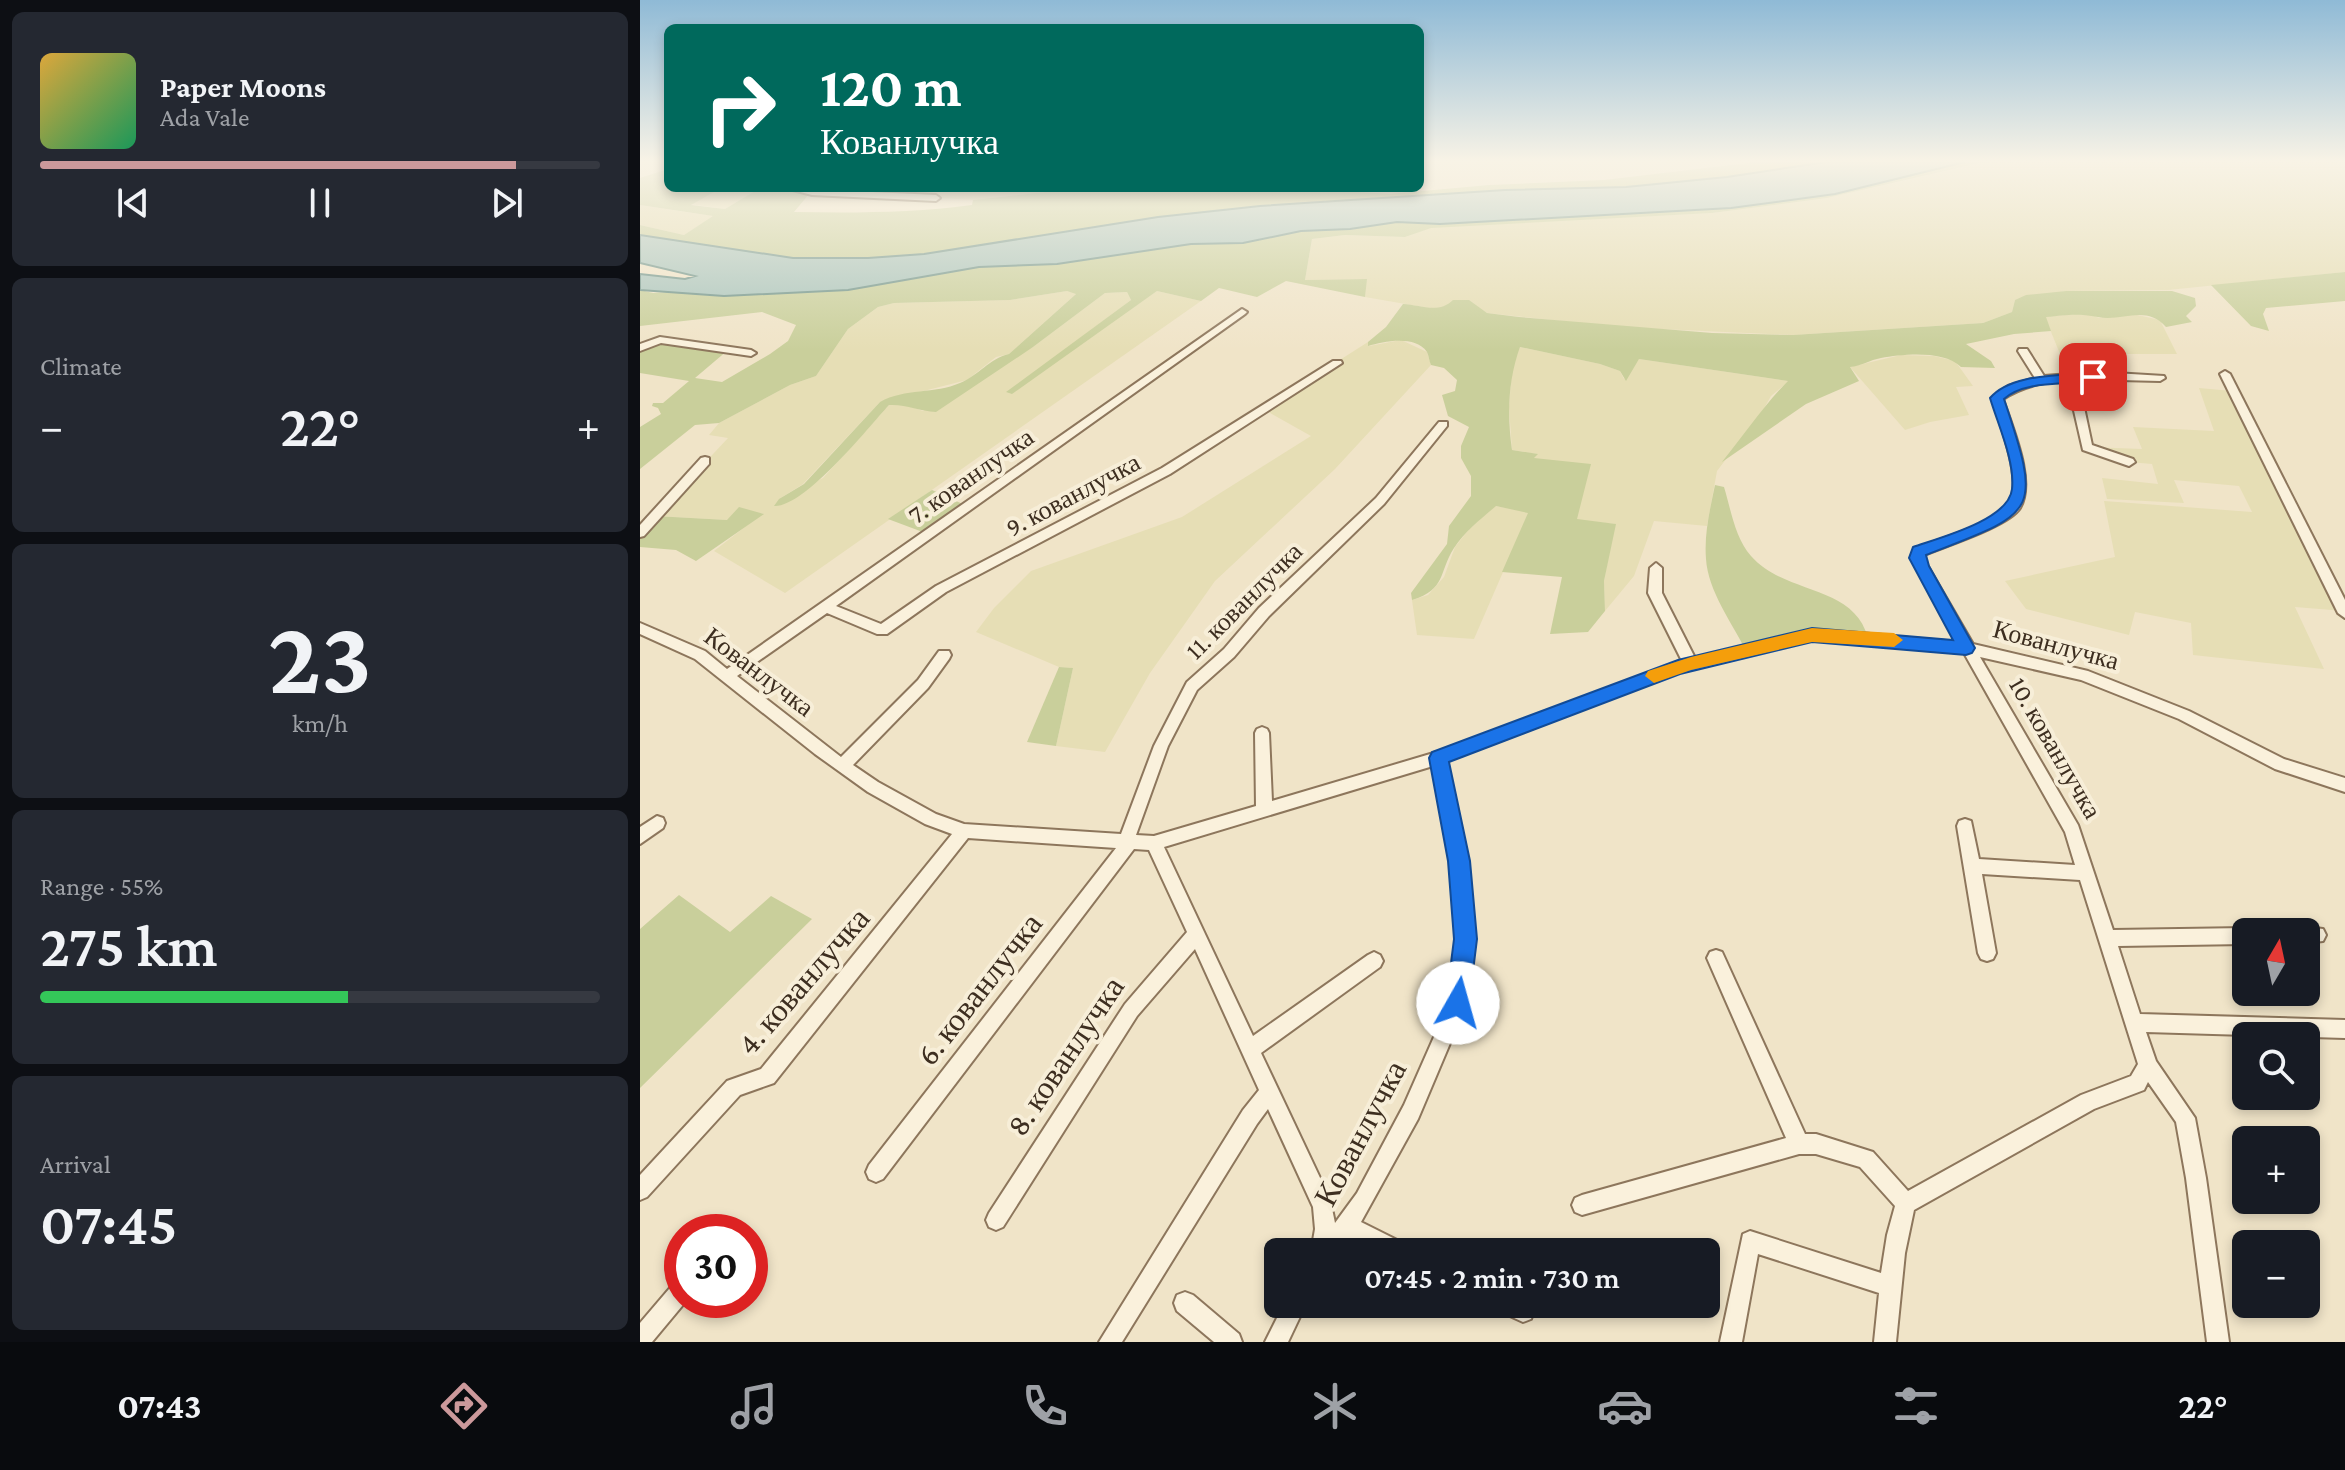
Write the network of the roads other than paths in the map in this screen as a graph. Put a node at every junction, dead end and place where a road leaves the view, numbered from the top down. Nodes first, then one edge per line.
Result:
1 (1242, 312) dead end
2 (640, 348) edge
3 (2023, 351) dead end
4 (751, 353) dead end
5 (1337, 363) dead end
6 (2225, 374) dead end
7 (2072, 377) junction
8 (2160, 378) dead end
9 (2042, 381) junction
10 (1443, 424) dead end
11 (705, 461) dead end
12 (2129, 462) dead end
13 (640, 533) edge
14 (1656, 568) dead end
15 (824, 606) junction
16 (2345, 613) edge
17 (640, 628) edge
18 (1966, 648) junction
19 (944, 655) dead end
20 (1691, 664) junction
21 (727, 676) junction
22 (1262, 733) dead end
23 (1439, 758) junction
24 (842, 766) junction
25 (2345, 785) edge
26 (1264, 809) junction
27 (657, 823) dead end
28 (1965, 826) dead end
29 (964, 831) junction
30 (640, 837) edge
31 (1128, 841) junction
32 (1154, 843) junction
33 (1972, 866) junction
34 (2086, 873) junction
35 (1196, 934) junction
36 (2232, 936) edge
37 (2105, 938) junction
38 (1987, 953) dead end
39 (1716, 958) dead end
40 (1374, 961) dead end
41 (2135, 1023) junction
42 (2345, 1029) edge
43 (1249, 1050) junction
44 (2148, 1066) junction
45 (1269, 1093) junction
46 (1799, 1144) junction
47 (876, 1172) dead end
48 (640, 1190) edge
49 (1906, 1203) junction
50 (1582, 1205) dead end
51 (996, 1220) dead end
52 (1347, 1226) junction
53 (1323, 1238) edge
54 (1334, 1238) edge
55 (1371, 1238) edge
56 (1890, 1286) junction
57 (1185, 1303) dead end
58 (664, 1311) edge
59 (1288, 1318) edge
60 (640, 1340) edge
61 (1110, 1342) edge
62 (1231, 1342) edge
63 (1276, 1342) edge
64 (1731, 1342) edge
65 (1885, 1342) edge
66 (2218, 1342) edge

1 - 15 street, 7. кованлучка
2 - 4 street
3 - 9 street
5 - 15 street, 9. кованлучка
6 - 16 street
7 - 8 street, 10. кованлучка
7 - 9 street, 10. кованлучка
7 - 12 street
9 - 18 street, 10. кованлучка
10 - 31 street, 11. кованлучка
11 - 13 street
14 - 20 street
15 - 21 street, 7. кованлучка
17 - 21 street, Кованлучка
18 - 20 street, Кованлучка
18 - 25 street, Кованлучка
18 - 34 street, 10. кованлучка
19 - 24 street
20 - 23 street, Кованлучка
21 - 24 street, Кованлучка
22 - 26 street
23 - 26 street, Кованлучка
23 - 52 street, Кованлучка
24 - 29 street, Кованлучка
26 - 32 street, Кованлучка
27 - 30 street
28 - 33 street
29 - 31 street, Кованлучка
29 - 48 street, 4. кованлучка
31 - 32 street, Кованлучка
31 - 47 street, 6. кованлучка
32 - 35 street
33 - 34 street
33 - 38 street
34 - 37 street, 10. кованлучка
35 - 43 street
35 - 51 street, 8. кованлучка
36 - 37 street
37 - 41 street, 10. кованлучка
39 - 46 street
40 - 43 street
41 - 42 street
41 - 44 street, 10. кованлучка
43 - 45 street
44 - 49 street
44 - 66 street, 10. кованлучка
45 - 53 street
45 - 61 street
46 - 49 street
46 - 50 street
49 - 56 street
52 - 54 street, Кованлучка
52 - 55 street
56 - 64 street
56 - 65 street
57 - 62 street
58 - 60 street
59 - 63 street

